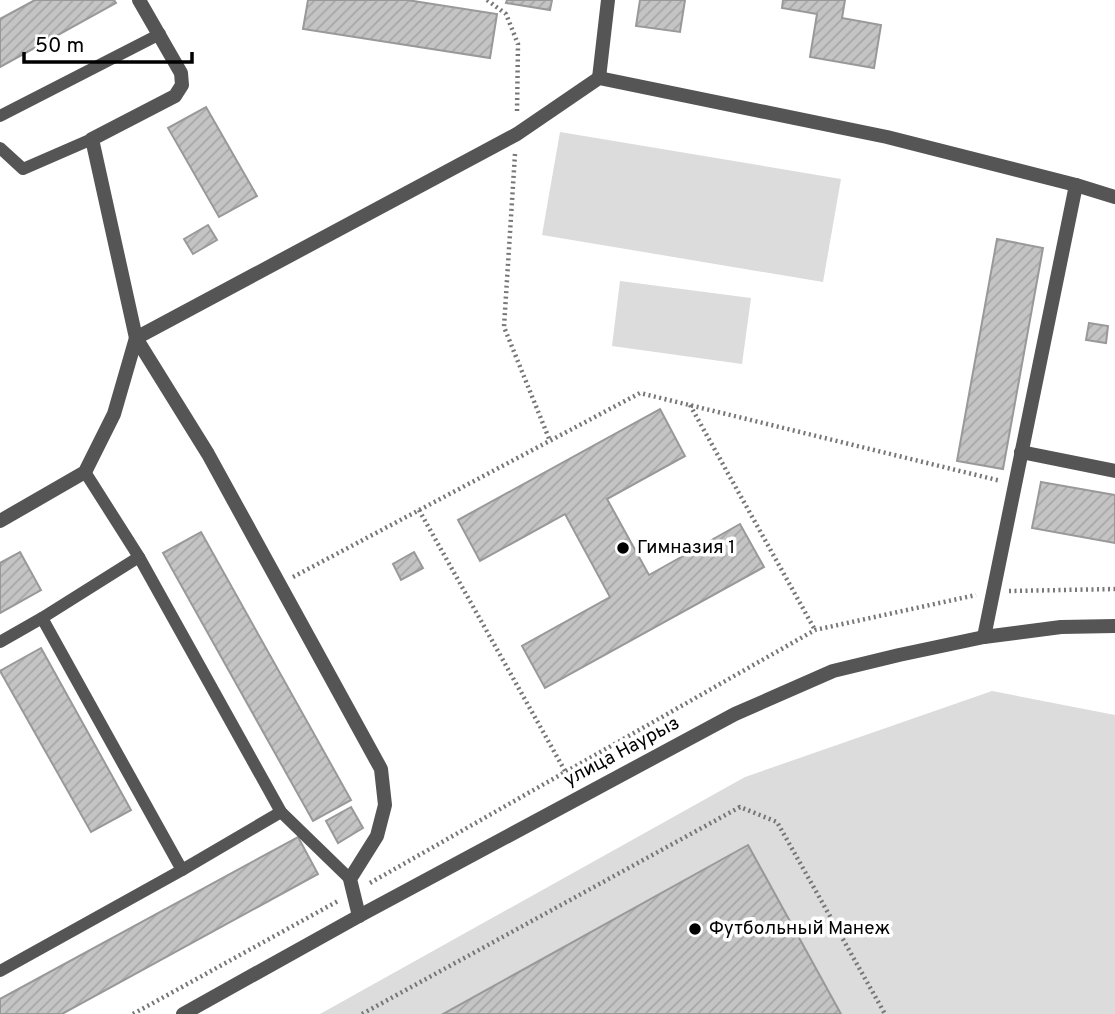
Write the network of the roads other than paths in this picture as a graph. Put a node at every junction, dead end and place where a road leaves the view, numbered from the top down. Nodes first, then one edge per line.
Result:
1 (139, 0) edge
2 (608, 0) edge
3 (160, 34) junction
4 (599, 78) junction
5 (0, 116) edge
6 (92, 139) junction
7 (0, 148) edge
8 (1076, 185) junction
9 (1115, 197) edge
10 (136, 338) junction
11 (1021, 452) junction
12 (1115, 471) edge
13 (85, 472) junction
14 (0, 521) edge
15 (139, 557) junction
16 (42, 618) junction
17 (1115, 626) edge
18 (984, 637) junction
19 (0, 642) edge
20 (281, 812) junction
21 (182, 870) junction
22 (350, 879) junction
23 (359, 916) junction
24 (0, 971) edge
25 (192, 1012) edge

1 - 3 street
2 - 4 street
3 - 5 lane
3 - 6 street
4 - 8 street
4 - 10 street
6 - 7 lane
6 - 10 street
8 - 9 street
8 - 11 street
10 - 13 street
10 - 22 street
11 - 12 street
11 - 18 street
13 - 14 street
13 - 15 lane
15 - 16 lane
15 - 20 lane
16 - 19 lane
16 - 21 lane
17 - 18 street, улица Наурыз
18 - 23 street, улица Наурыз
20 - 21 lane
20 - 22 lane
21 - 24 lane
22 - 23 street
23 - 25 street, улица Наурыз

